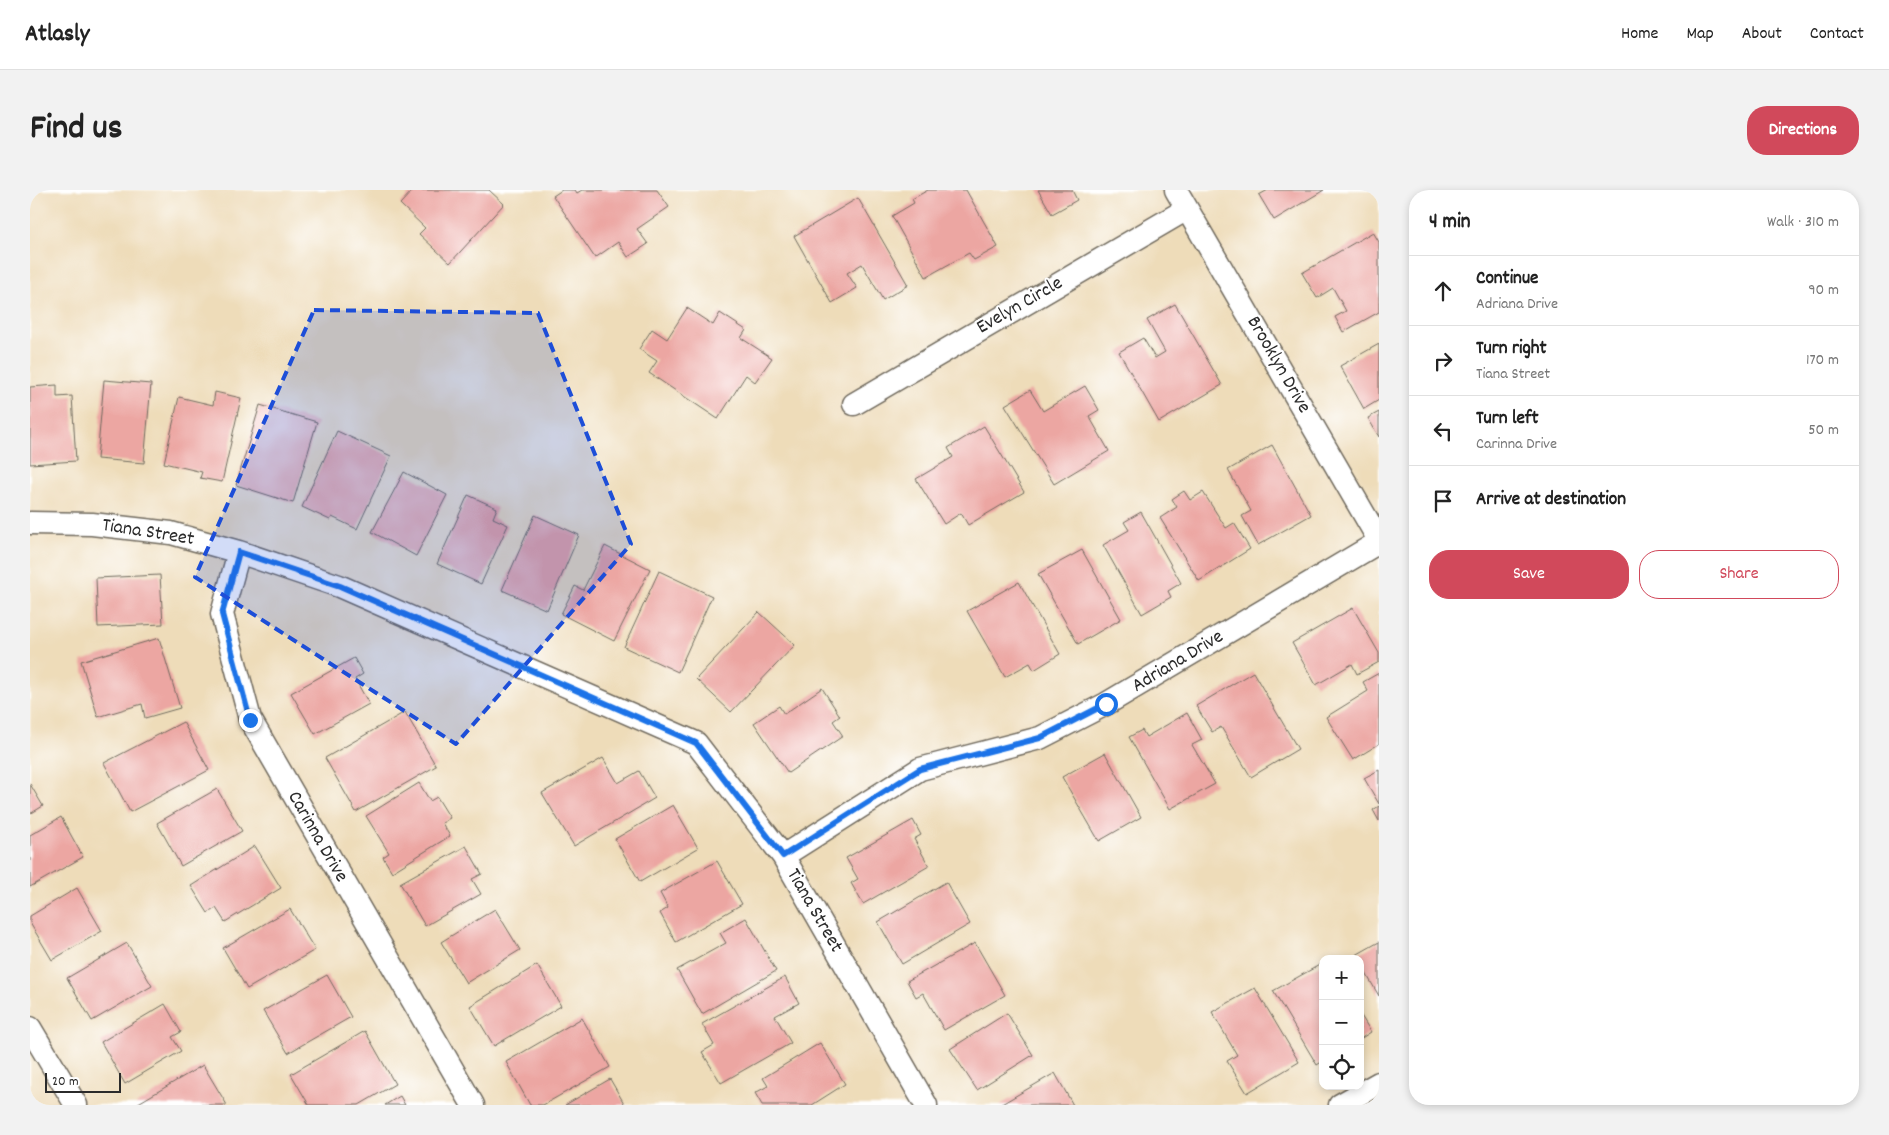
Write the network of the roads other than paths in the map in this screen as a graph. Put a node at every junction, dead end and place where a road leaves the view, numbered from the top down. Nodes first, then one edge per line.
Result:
1 (1182, 199) edge
2 (854, 404) dead end
3 (30, 523) edge
4 (1379, 541) edge
5 (239, 552) junction
6 (783, 856) junction
7 (30, 1028) edge
8 (1379, 1083) edge
9 (76, 1105) edge
10 (472, 1105) edge
11 (926, 1105) edge
12 (1340, 1105) edge

1 - 2 street, Evelyn Circle
1 - 4 street, Brooklyn Drive
3 - 5 street, Tiana Street
4 - 6 street, Adriana Drive
5 - 6 street, Tiana Street
5 - 10 street, Carinna Drive
6 - 11 street, Tiana Street
7 - 9 street
8 - 12 street

